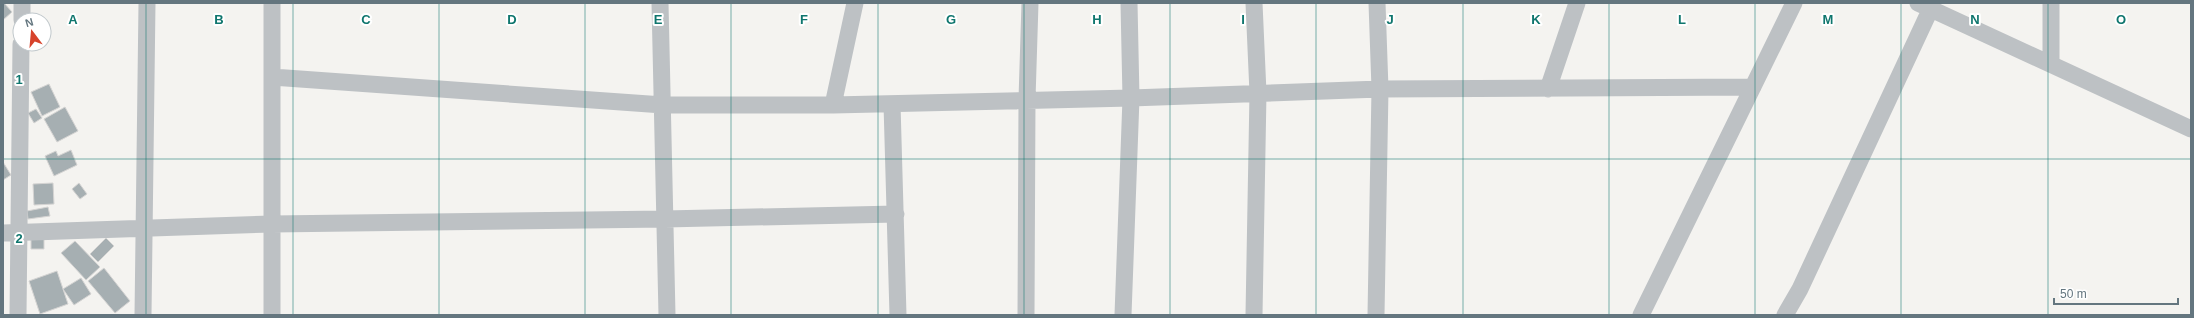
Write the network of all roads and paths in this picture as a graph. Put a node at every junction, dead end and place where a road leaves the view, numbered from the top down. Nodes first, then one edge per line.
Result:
1 (147, 3) edge
2 (272, 3) edge
3 (660, 3) edge
4 (855, 3) edge
5 (1030, 3) edge
6 (1129, 3) edge
7 (1254, 3) edge
8 (1377, 3) edge
9 (1577, 3) edge
10 (1794, 3) edge
11 (2051, 3) edge
12 (1924, 6) edge
13 (21, 52) edge
14 (2051, 64) junction
15 (272, 77) junction
16 (1753, 87) junction
17 (1380, 89) junction
18 (1548, 89) junction
19 (1258, 93) junction
20 (1131, 98) junction
21 (1027, 99) junction
22 (662, 104) junction
23 (892, 104) junction
24 (833, 105) junction
25 (2191, 129) edge
26 (896, 214) junction
27 (665, 220) junction
28 (272, 224) junction
29 (145, 228) junction
30 (11, 233) edge
31 (18, 315) edge
32 (143, 315) edge
33 (272, 315) edge
34 (667, 315) edge
35 (898, 315) edge
36 (1026, 315) edge
37 (1123, 315) edge
38 (1254, 315) edge
39 (1376, 315) edge
40 (1641, 315) edge
41 (1785, 315) edge

1 - 29 street
2 - 15 street
3 - 22 street
4 - 24 street
5 - 21 street
6 - 20 street
7 - 19 street
8 - 17 street
9 - 18 street
10 - 16 street
11 - 14 street
12 - 14 street
12 - 41 street
13 - 30 street
14 - 25 street
15 - 22 street
15 - 28 street
16 - 18 street
16 - 40 street
17 - 18 street
17 - 19 street
17 - 39 street
19 - 20 street
19 - 38 street
20 - 21 street
20 - 37 street
21 - 23 street
21 - 36 street
22 - 24 street
22 - 27 street
23 - 24 street
23 - 26 street
26 - 27 street
26 - 35 street
27 - 28 street
27 - 34 street
28 - 29 street
28 - 33 street
29 - 30 street
29 - 32 street
30 - 31 street

